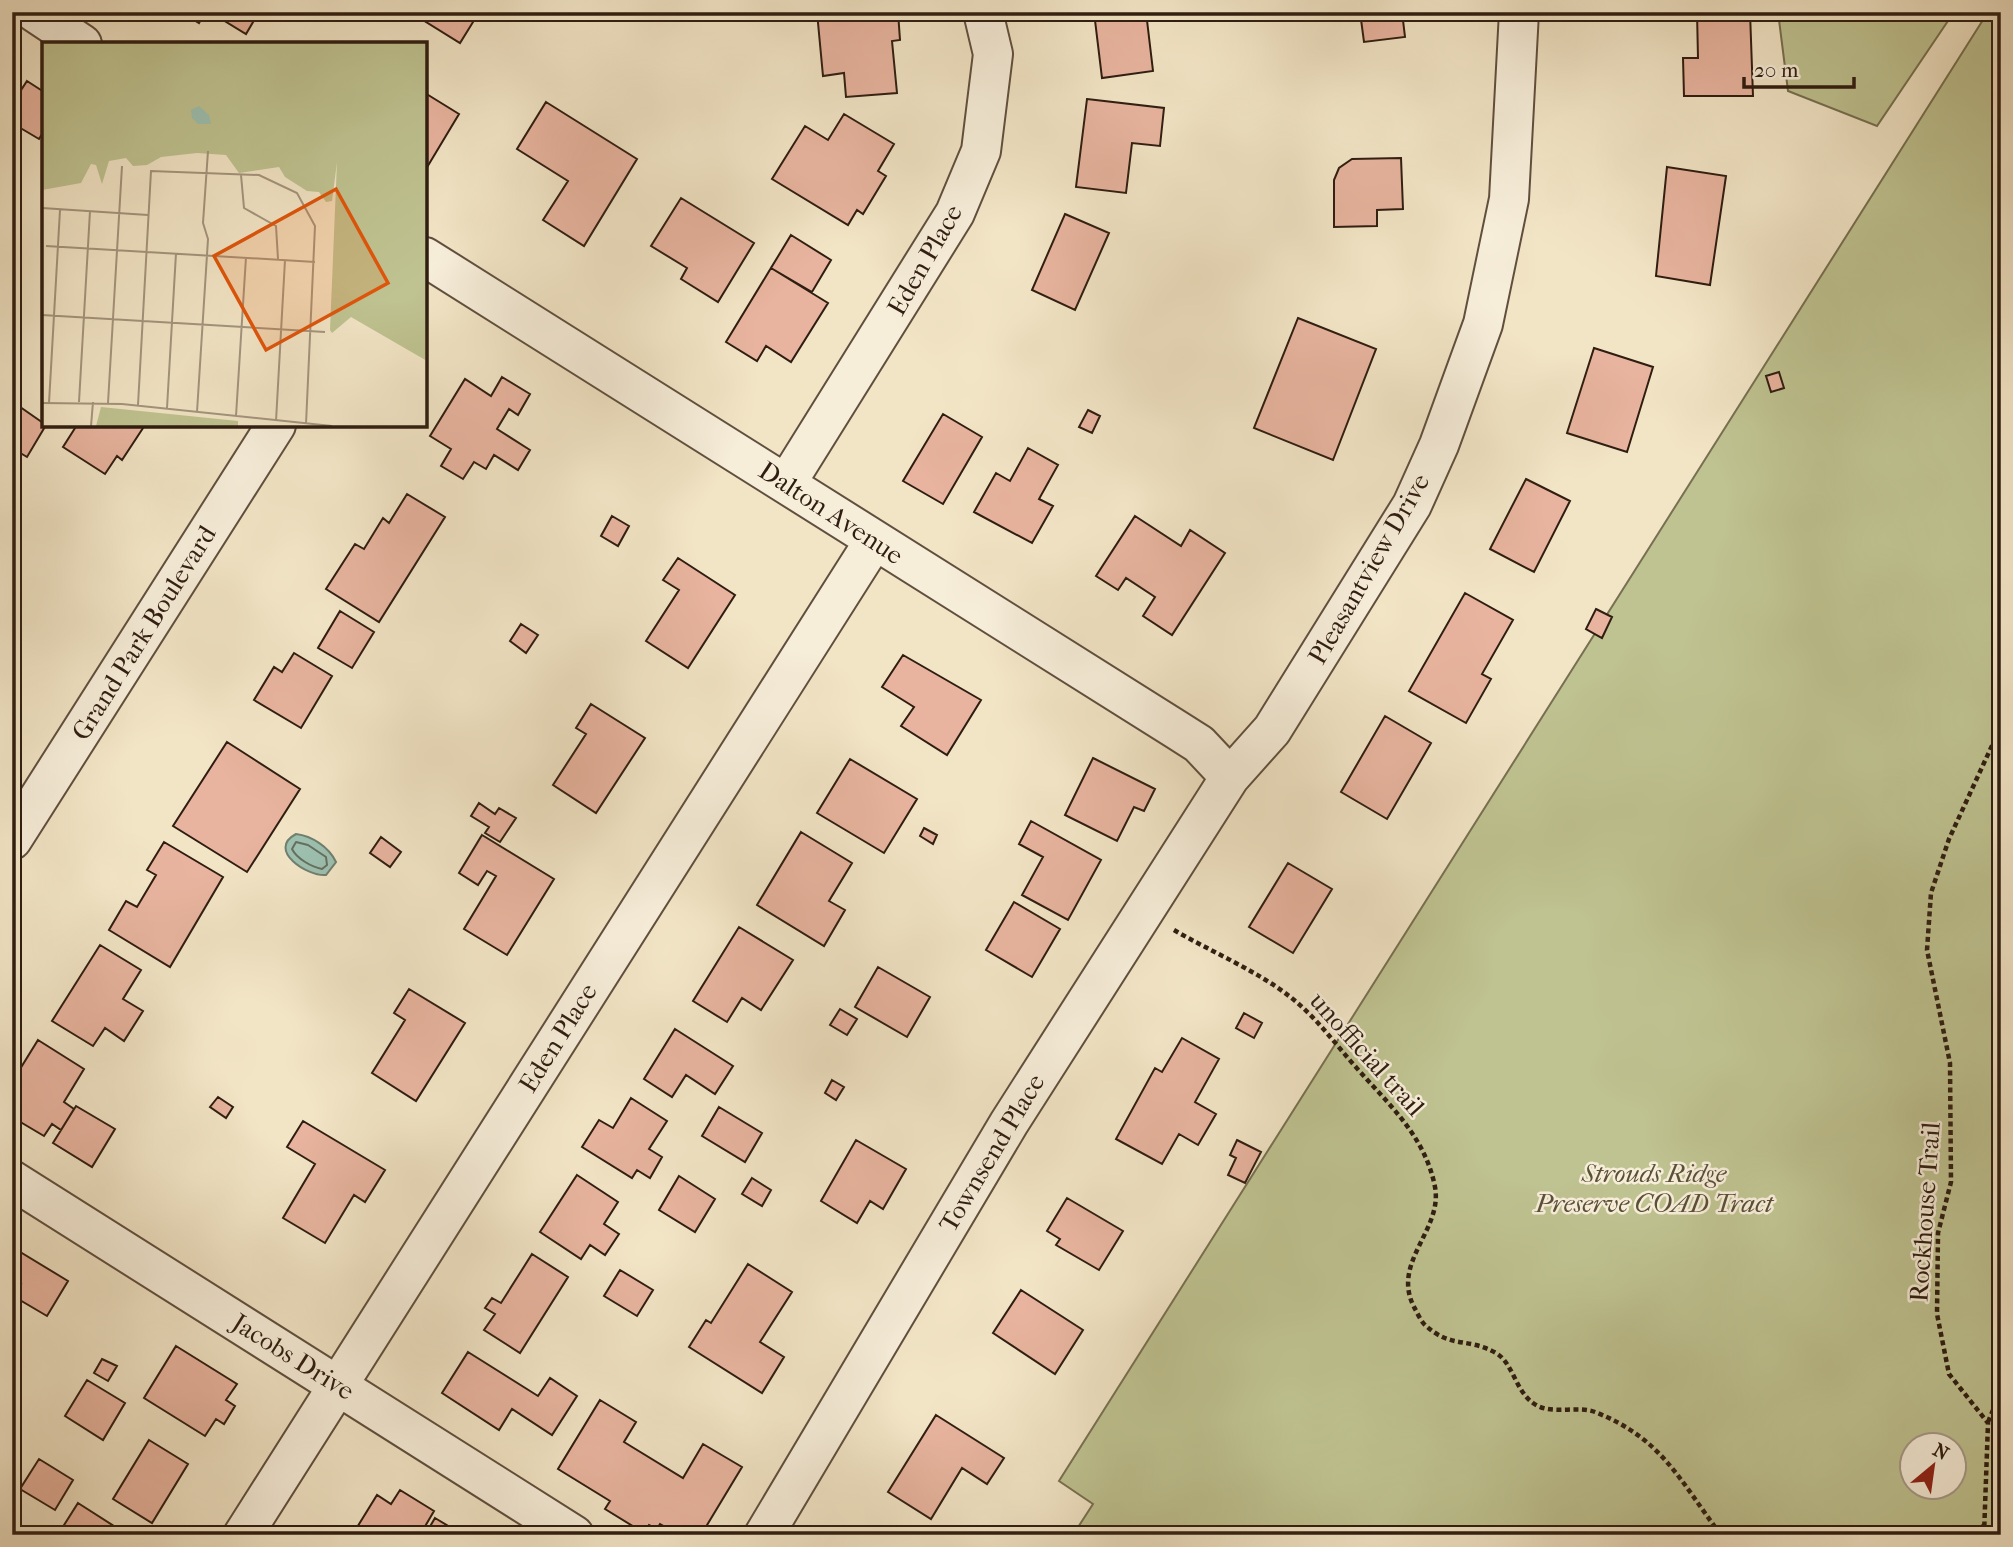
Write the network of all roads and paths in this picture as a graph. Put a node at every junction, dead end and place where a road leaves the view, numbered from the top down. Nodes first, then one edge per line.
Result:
1 (34, 12) edge
2 (983, 12) edge
3 (1518, 12) edge
4 (79, 42) edge
5 (427, 258) edge
6 (275, 427) edge
7 (786, 484) junction
8 (874, 541) junction
9 (2001, 726) edge
10 (1230, 777) junction
11 (12, 840) edge
12 (1143, 912) junction
13 (12, 1180) edge
14 (338, 1385) junction
15 (2001, 1391) edge
16 (1988, 1423) junction
17 (1984, 1525) junction
18 (243, 1535) edge
19 (574, 1535) edge
20 (764, 1535) edge
21 (1721, 1535) edge
22 (1976, 1535) edge
23 (1984, 1535) edge

1 - 4 street
2 - 7 street, Eden Place
3 - 10 street, Pleasantview Drive
5 - 7 street, Dalton Avenue
6 - 11 street, Grand Park Boulevard
7 - 8 street, Dalton Avenue
8 - 10 street, Dalton Avenue
8 - 14 street, Eden Place
9 - 16 path, Rockhouse Trail
10 - 12 street, Townsend Place
12 - 20 street, Townsend Place
12 - 21 path, unofficial trail
13 - 14 street, Jacobs Drive
14 - 18 street, Eden Place
14 - 19 street, Jacobs Drive
15 - 16 path
16 - 17 path
17 - 22 path
17 - 23 path

